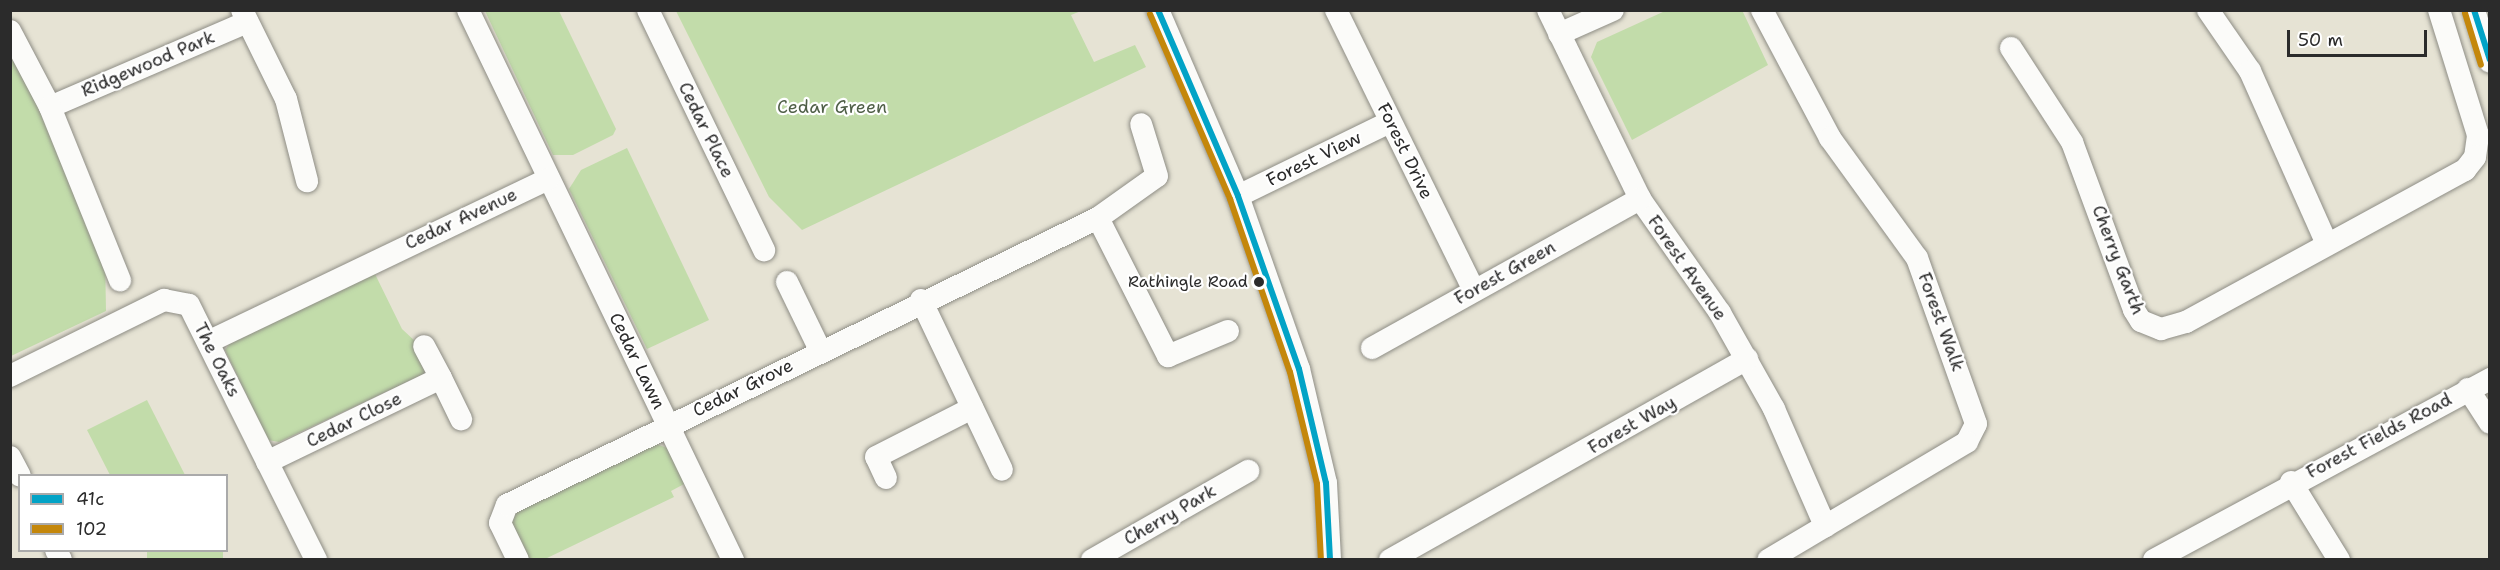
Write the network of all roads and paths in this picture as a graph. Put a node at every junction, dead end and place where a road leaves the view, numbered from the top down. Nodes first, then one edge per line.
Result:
1 (468, 10) edge
2 (648, 10) edge
3 (1158, 10) edge
4 (1336, 10) edge
5 (1548, 10) edge
6 (1613, 10) edge
7 (1762, 10) edge
8 (2208, 10) edge
9 (2439, 10) edge
10 (2474, 10) edge
11 (244, 16) edge
12 (10, 31) edge
13 (1559, 34) junction
14 (2011, 48) dead end
15 (2490, 62) edge
16 (50, 107) junction
17 (1390, 122) junction
18 (1141, 124) dead end
19 (548, 179) junction
20 (307, 181) dead end
21 (1238, 196) junction
22 (1640, 199) junction
23 (1098, 218) junction
24 (2327, 244) junction
25 (764, 250) dead end
26 (120, 280) dead end
27 (787, 282) dead end
28 (1474, 290) junction
29 (921, 300) junction
30 (1228, 331) dead end
31 (208, 342) junction
32 (424, 346) dead end
33 (1372, 348) dead end
34 (820, 350) junction
35 (1747, 359) junction
36 (10, 376) edge
37 (441, 378) junction
38 (2490, 379) edge
39 (2468, 389) junction
40 (972, 408) junction
41 (461, 419) dead end
42 (2490, 423) edge
43 (668, 425) junction
44 (10, 457) edge
45 (267, 462) junction
46 (1002, 470) dead end
47 (1248, 471) dead end
48 (19, 474) edge
49 (886, 478) dead end
50 (2291, 483) junction
51 (1825, 526) junction
52 (316, 560) edge
53 (518, 560) edge
54 (733, 560) edge
55 (1092, 560) edge
56 (1330, 560) edge
57 (1390, 560) edge
58 (1768, 560) edge
59 (2154, 560) edge
60 (2339, 560) edge

1 - 19 street
2 - 25 street, Cedar Place
3 - 21 street
4 - 17 street, Forest Drive
5 - 13 street, Forest Avenue
6 - 13 street
7 - 51 street, Forest Walk
8 - 24 street
9 - 24 street, Cherry Garth
10 - 15 street
11 - 16 street, Ridgewood Park
11 - 20 street, Ridgewood Park
12 - 16 street
13 - 22 street, Forest Avenue
14 - 24 street, Cherry Garth
16 - 26 street
17 - 21 street, Forest View
17 - 28 street, Forest Drive
18 - 23 street, Cedar Grove
19 - 31 street, Cedar Avenue
19 - 43 street, Cedar Lawn
21 - 56 street
22 - 28 street, Forest Green
22 - 35 street, Forest Avenue
23 - 29 street, Cedar Grove
23 - 30 street
27 - 34 street
28 - 33 street, Forest Green
29 - 34 street, Cedar Grove
29 - 40 street
31 - 36 street, The Oaks
31 - 45 street, The Oaks
32 - 37 street
34 - 43 street, Cedar Grove
35 - 51 street, Forest Avenue
35 - 57 street, Forest Way
37 - 41 street
37 - 45 street, Cedar Close
38 - 39 street, Forest Fields Road
39 - 42 street, Forest Fields Road
39 - 50 street, Forest Fields Road
40 - 46 street
40 - 49 street
43 - 53 street, Cedar Lawn
43 - 54 street
44 - 48 street
45 - 52 street, The Oaks
47 - 55 street, Cherry Park
50 - 59 street, Forest Fields Road
50 - 60 street, Forest Fields Road
51 - 58 street, Forest Walk

